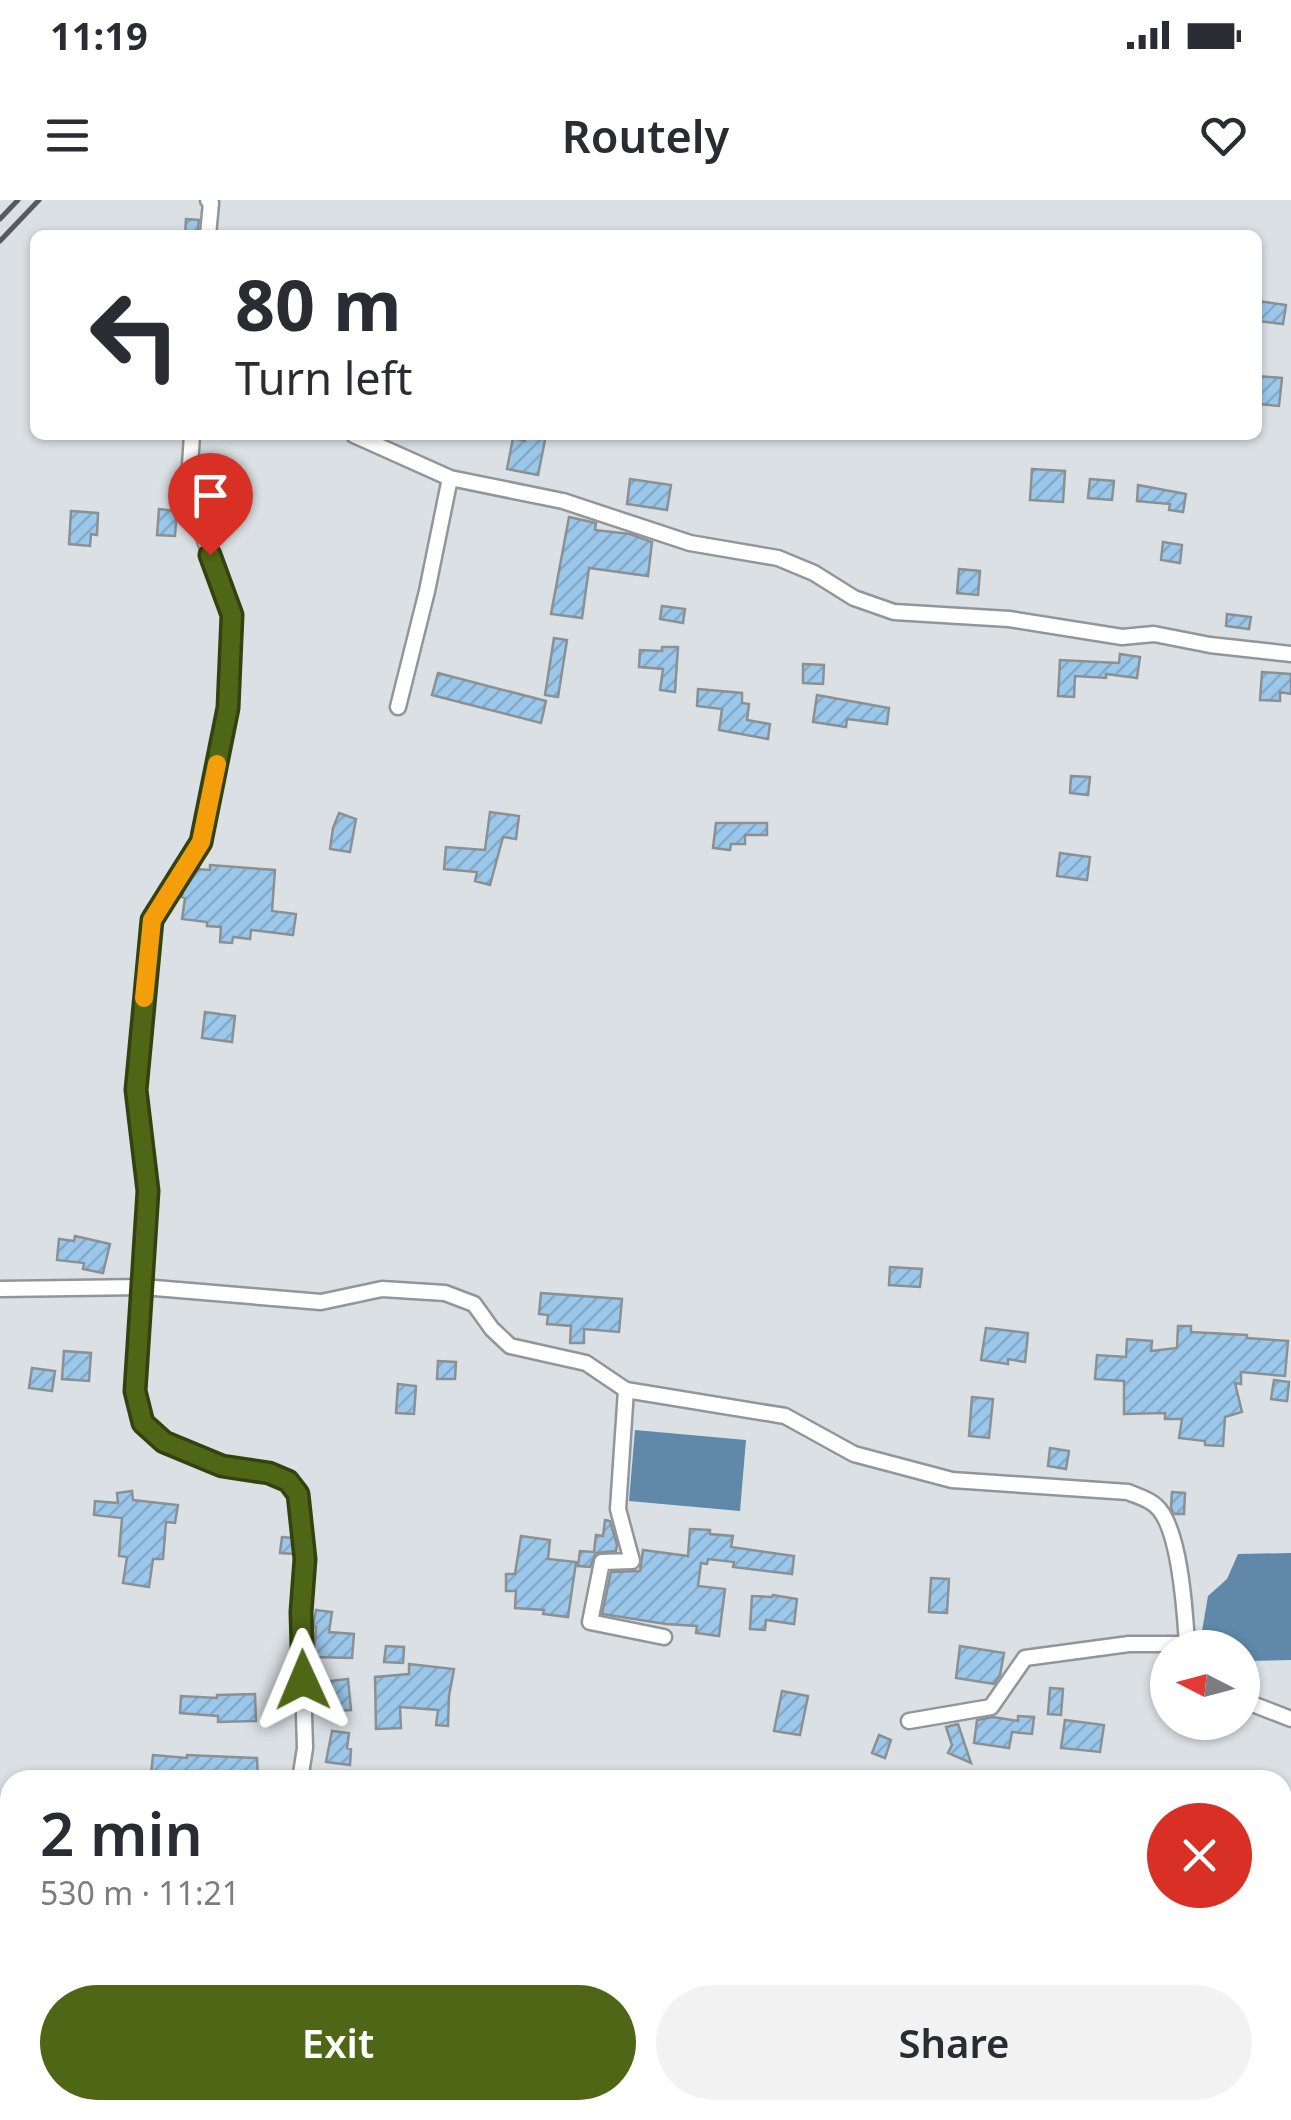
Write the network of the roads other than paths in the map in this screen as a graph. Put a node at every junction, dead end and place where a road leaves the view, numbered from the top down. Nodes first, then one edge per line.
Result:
1 (208, 200) edge
2 (208, 230) edge
3 (192, 440) edge
4 (365, 440) edge
5 (450, 478) junction
6 (1291, 654) edge
7 (398, 707) dead end
8 (143, 1287) junction
9 (0, 1290) edge
10 (626, 1390) junction
11 (1187, 1630) edge
12 (664, 1638) dead end
13 (1150, 1645) edge
14 (1260, 1707) edge
15 (1291, 1719) edge
16 (909, 1720) dead end
17 (301, 1770) edge

1 - 2 street
3 - 8 street
4 - 5 street
5 - 6 street
5 - 7 street
8 - 9 street
8 - 10 street
8 - 17 street
10 - 11 street
10 - 12 street
13 - 16 street
14 - 15 street

